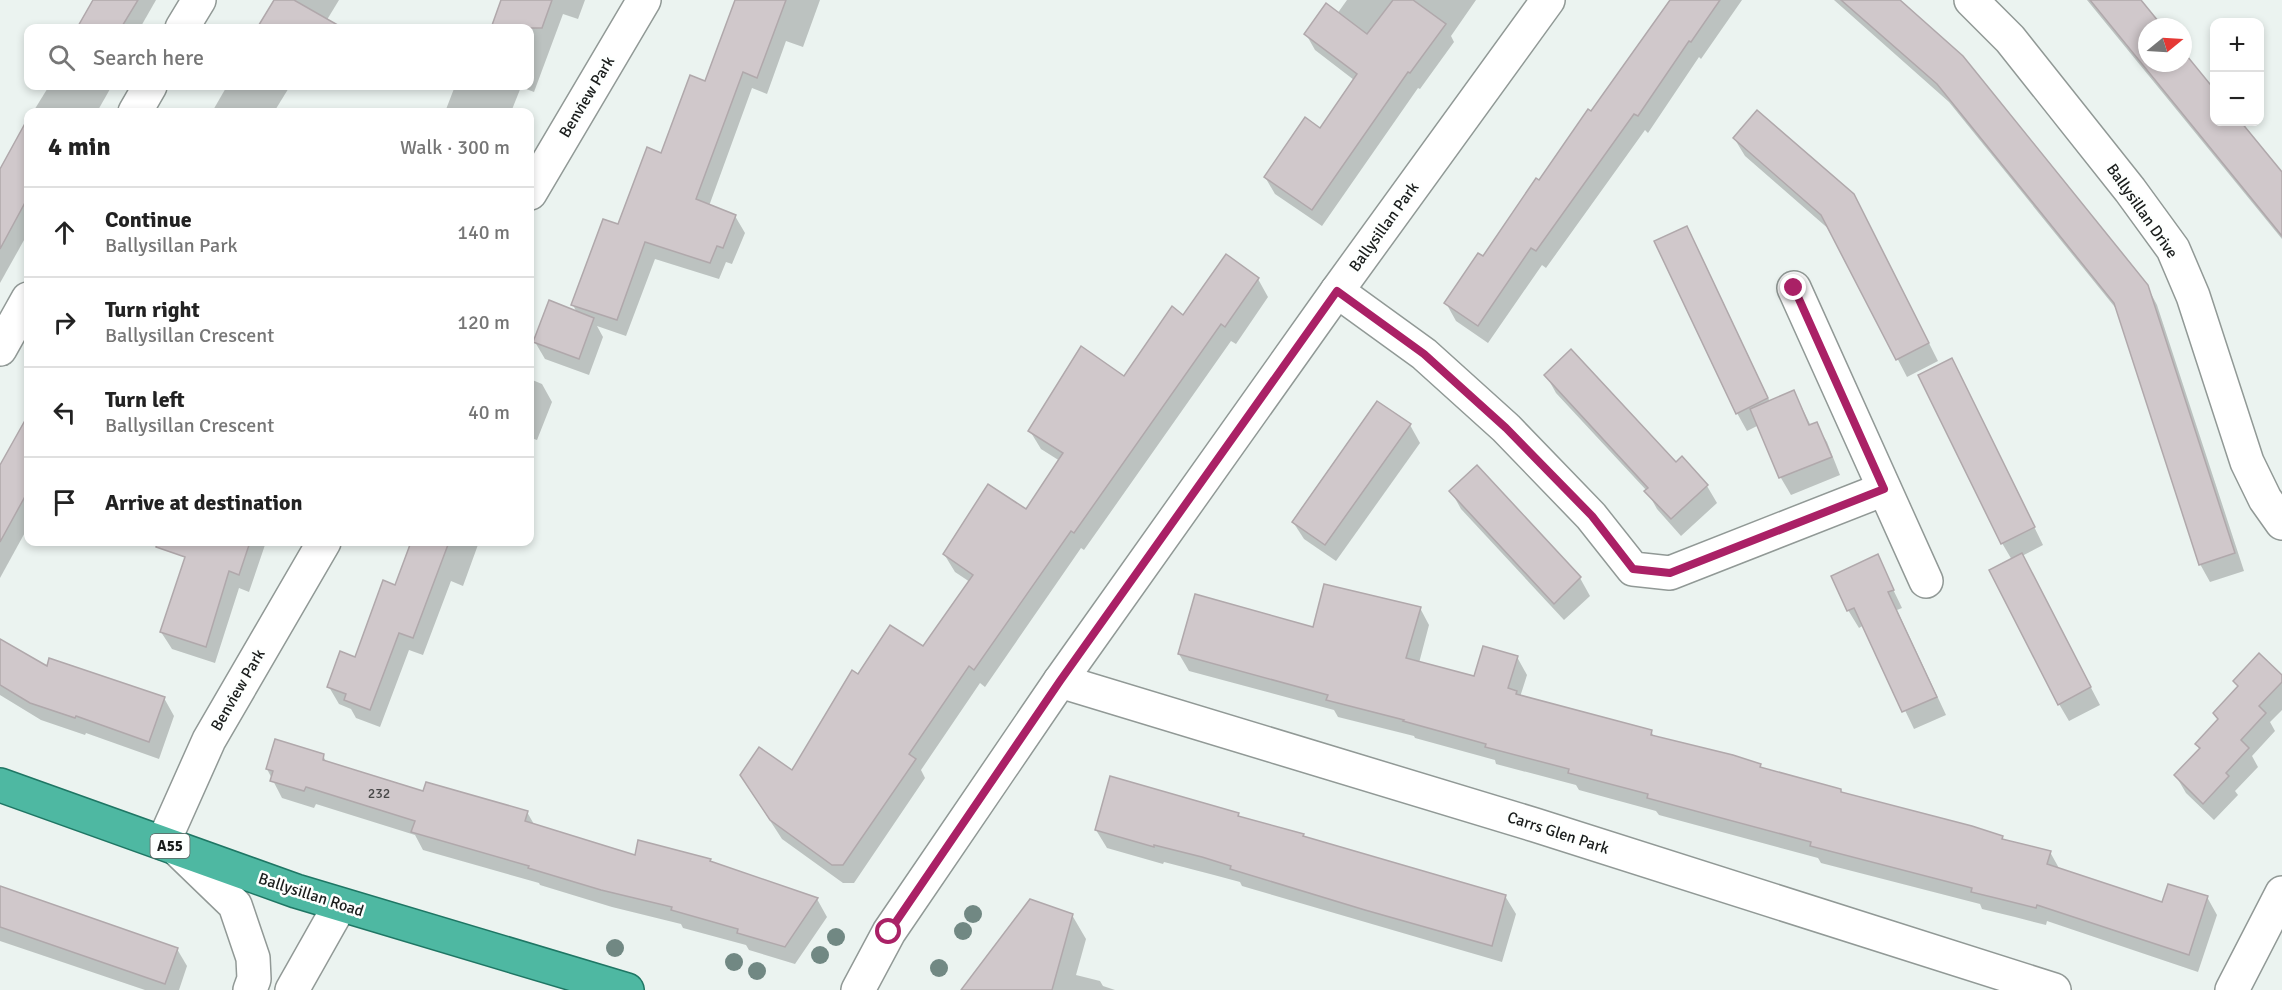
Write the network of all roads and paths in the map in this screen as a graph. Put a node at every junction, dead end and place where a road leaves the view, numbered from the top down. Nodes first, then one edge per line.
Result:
1 (199, 0) edge
2 (644, 0) edge
3 (1548, 0) edge
4 (1971, 0) edge
5 (184, 24) edge
6 (148, 90) edge
7 (137, 108) edge
8 (534, 186) edge
9 (1794, 288) dead end
10 (1337, 291) junction
11 (24, 306) edge
12 (0, 349) edge
13 (1884, 489) junction
14 (2282, 523) edge
15 (322, 546) edge
16 (1926, 581) dead end
17 (1060, 681) junction
18 (0, 785) edge
19 (170, 846) junction
20 (2282, 893) edge
21 (340, 905) junction
22 (250, 990) edge
23 (292, 990) edge
24 (627, 990) edge
25 (858, 990) edge
26 (2054, 990) edge
27 (2232, 990) edge

1 - 5 street
2 - 8 street, Benview Park
3 - 10 street, Ballysillan Park
4 - 14 street, Ballysillan Drive
6 - 7 street
9 - 13 street
10 - 13 street
10 - 17 street, Ballysillan Park
11 - 12 street
13 - 16 street
15 - 19 street, Benview Park
17 - 25 street, Ballysillan Park
17 - 26 street, Carrs Glen Park
18 - 19 highway, Ballysillan Road / A55
19 - 21 highway, Ballysillan Road / A55
19 - 22 street
20 - 27 street
21 - 23 street
21 - 24 highway, Ballysillan Road / A55

